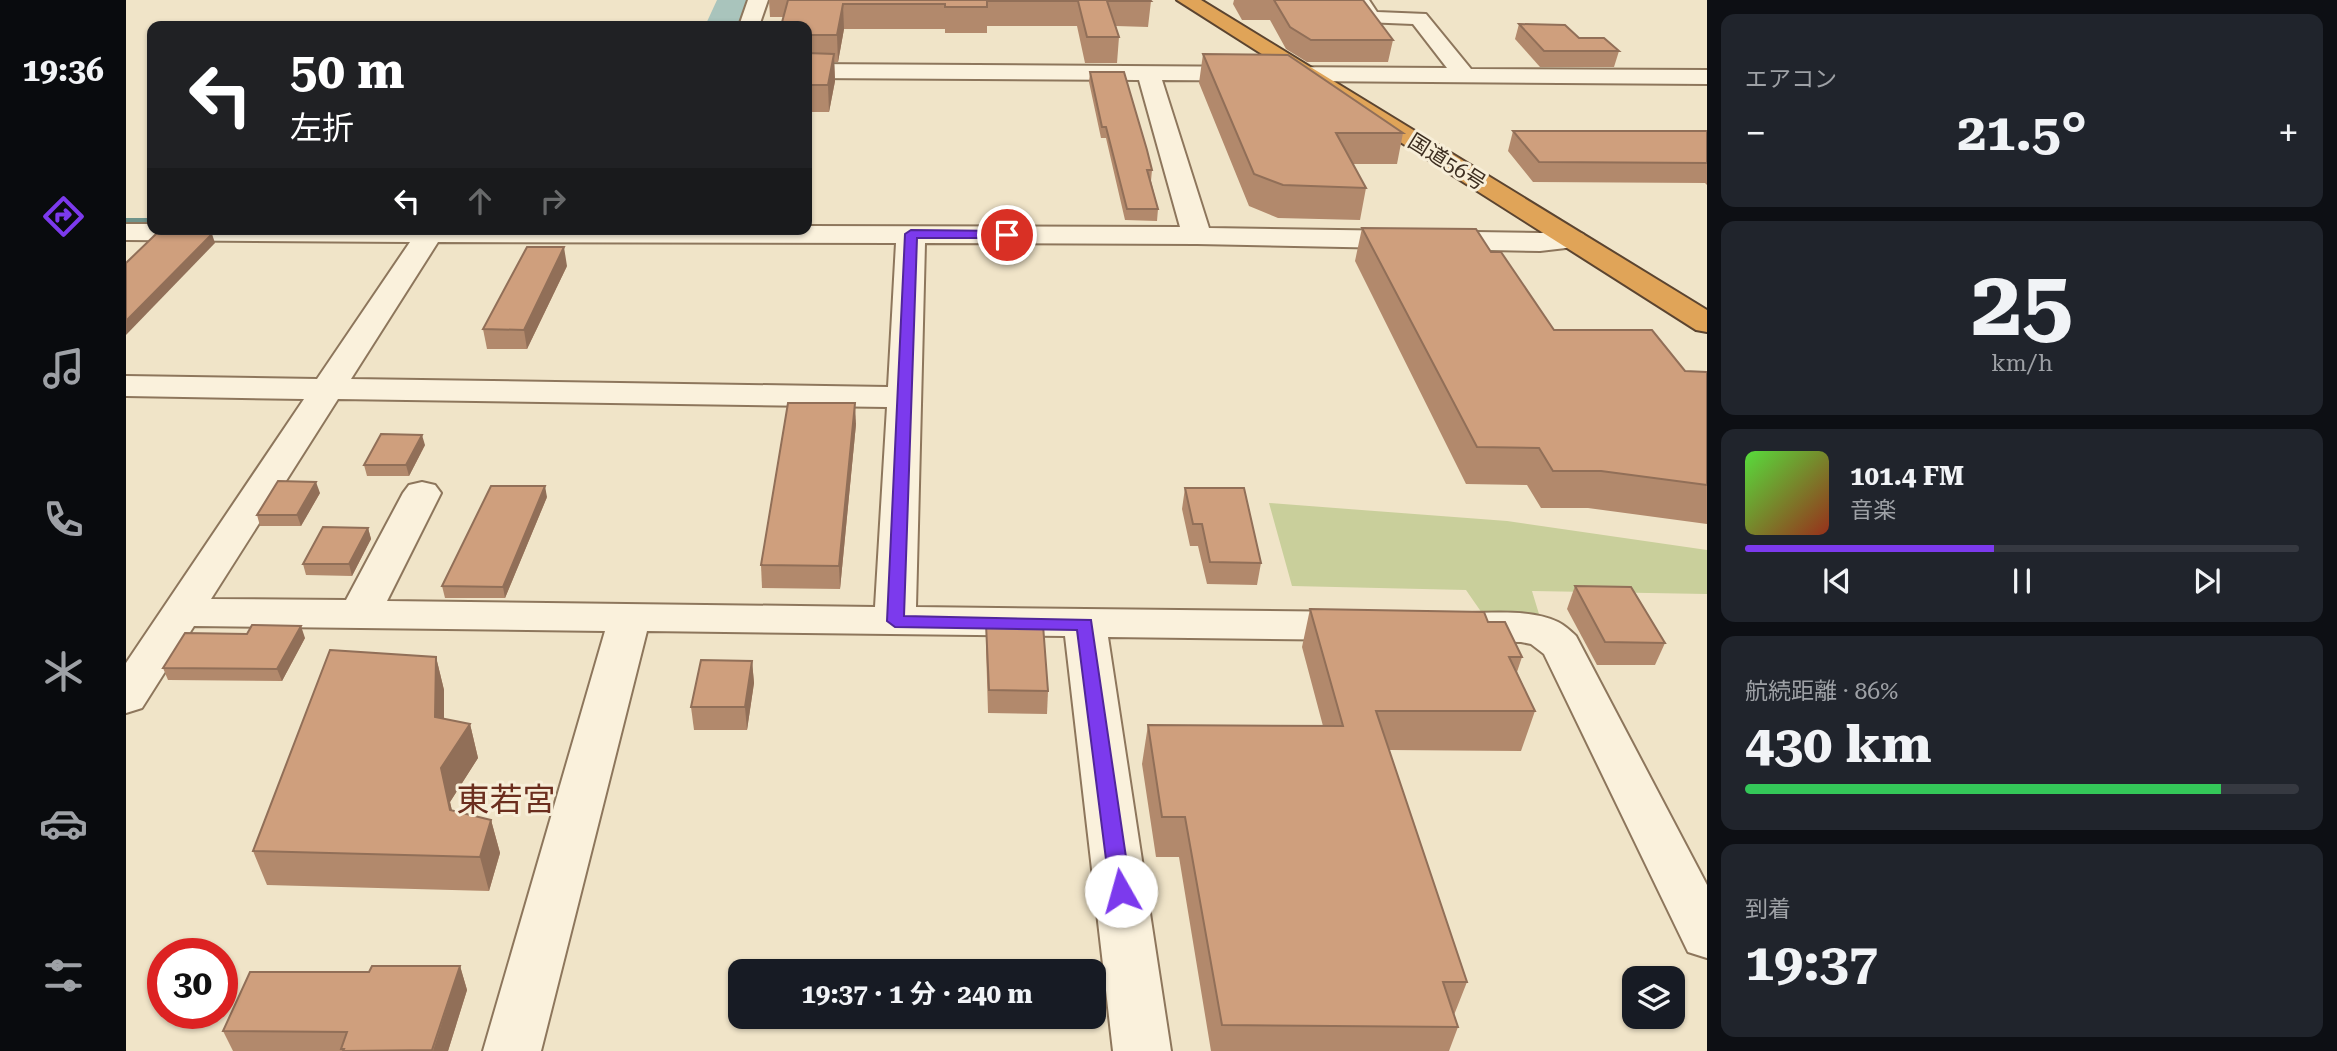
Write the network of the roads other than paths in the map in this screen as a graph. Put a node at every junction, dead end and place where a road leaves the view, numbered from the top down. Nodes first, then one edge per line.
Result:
1 (758, 0) edge
2 (1187, 0) edge
3 (1359, 0) edge
4 (751, 21) edge
5 (812, 71) edge
6 (1148, 73) junction
7 (1306, 74) junction
8 (1464, 75) junction
9 (1707, 77) edge
10 (126, 232) edge
11 (147, 232) edge
12 (812, 233) edge
13 (911, 234) junction
14 (428, 235) edge
15 (1197, 236) junction
16 (1573, 240) junction
17 (1707, 323) edge
18 (126, 386) edge
19 (329, 390) junction
20 (903, 397) junction
21 (422, 493) dead end
22 (183, 611) junction
23 (360, 613) junction
24 (629, 617) junction
25 (895, 621) junction
26 (1085, 624) junction
27 (126, 697) edge
28 (1707, 936) edge
29 (512, 1051) edge
30 (1142, 1051) edge

1 - 4 street
2 - 7 highway, 国道56号
3 - 8 street
5 - 6 street
6 - 7 street
6 - 15 street
7 - 8 street
7 - 16 highway, 国道56号
8 - 9 street
10 - 11 street
12 - 13 street
13 - 15 street
13 - 20 street
14 - 19 street
15 - 16 street
16 - 17 highway, 国道56号
18 - 19 street
19 - 20 street
19 - 22 street
20 - 25 street
21 - 23 street
22 - 23 street
22 - 27 street
23 - 24 street
24 - 25 street
24 - 29 street
25 - 26 street
26 - 28 street
26 - 30 street

